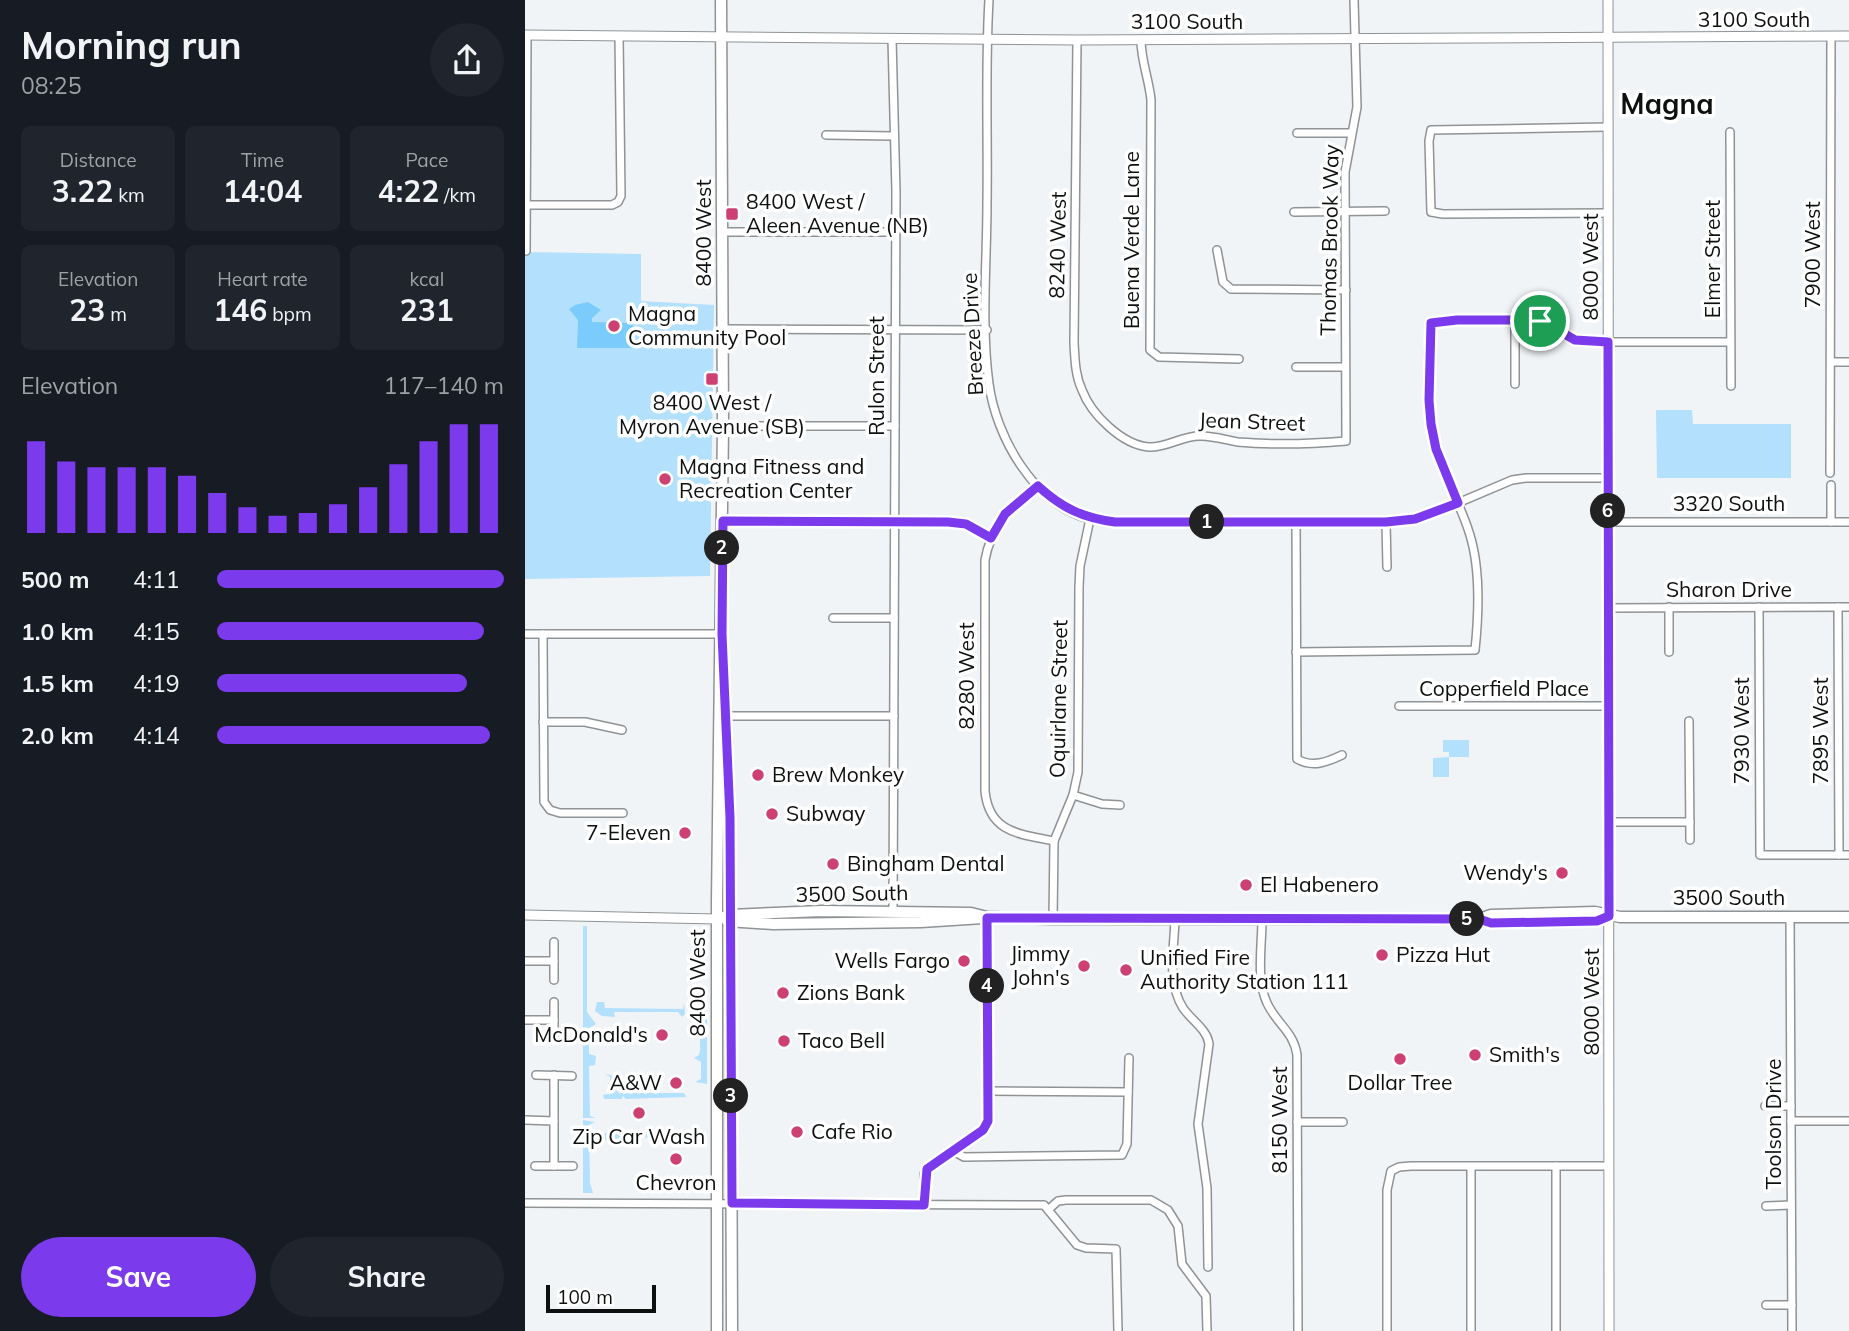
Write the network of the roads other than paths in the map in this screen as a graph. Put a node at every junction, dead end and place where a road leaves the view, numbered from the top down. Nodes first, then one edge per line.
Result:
1 (721, 0) edge
2 (989, 0) edge
3 (1355, 0) edge
4 (1608, 0) edge
5 (526, 35) edge
6 (619, 36) junction
7 (1831, 36) junction
8 (1849, 36) edge
9 (722, 38) junction
10 (1608, 38) junction
11 (892, 39) junction
12 (988, 40) junction
13 (1077, 40) junction
14 (1141, 40) junction
15 (1355, 40) junction
16 (1608, 127) junction
17 (1730, 132) dead end
18 (1297, 133) dead end
19 (1350, 133) junction
20 (826, 135) dead end
21 (893, 136) junction
22 (526, 205) edge
23 (1346, 211) junction
24 (1385, 211) dead end
25 (1294, 212) dead end
26 (1608, 213) junction
27 (723, 232) junction
28 (895, 232) junction
29 (1217, 250) dead end
30 (526, 251) edge
31 (1346, 290) junction
32 (1515, 320) junction
33 (723, 328) junction
34 (895, 329) junction
35 (987, 330) junction
36 (1608, 342) junction
37 (1730, 342) junction
38 (1239, 359) dead end
39 (1831, 362) junction
40 (1849, 362) edge
41 (1296, 367) dead end
42 (1345, 367) junction
43 (1515, 384) dead end
44 (1731, 386) dead end
45 (723, 426) junction
46 (895, 426) junction
47 (1119, 434) joint
48 (1346, 441) joint
49 (1830, 473) dead end
50 (1608, 478) junction
51 (1831, 485) dead end
52 (1038, 486) junction
53 (1458, 503) junction
54 (1090, 519) junction
55 (723, 521) junction
56 (1296, 521) junction
57 (893, 522) junction
58 (1386, 522) junction
59 (1609, 522) junction
60 (1831, 522) junction
61 (1849, 522) edge
62 (991, 538) junction
63 (1387, 567) dead end
64 (1669, 607) junction
65 (1759, 607) junction
66 (1838, 607) junction
67 (1849, 607) edge
68 (1608, 608) junction
69 (833, 618) dead end
70 (894, 618) junction
71 (525, 634) edge
72 (543, 634) junction
73 (722, 634) junction
74 (1296, 652) junction
75 (1669, 652) dead end
76 (1399, 706) dead end
77 (1608, 706) junction
78 (723, 716) junction
79 (894, 716) junction
80 (1689, 721) dead end
81 (543, 722) junction
82 (622, 730) dead end
83 (1342, 755) dead end
84 (1073, 795) junction
85 (1120, 805) dead end
86 (623, 813) dead end
87 (1607, 822) junction
88 (1690, 822) junction
89 (1690, 840) dead end
90 (1053, 841) junction
91 (1839, 855) junction
92 (1849, 855) edge
93 (525, 915) edge
94 (1609, 916) junction
95 (893, 917) junction
96 (1790, 917) junction
97 (1849, 917) edge
98 (987, 918) junction
99 (717, 919) junction
100 (730, 919) junction
101 (1053, 919) junction
102 (1174, 920) junction
103 (1262, 920) junction
104 (554, 942) dead end
105 (525, 961) edge
106 (554, 961) junction
107 (554, 980) dead end
108 (554, 1002) dead end
109 (525, 1020) edge
110 (554, 1020) junction
111 (554, 1038) dead end
112 (1129, 1058) dead end
113 (536, 1075) dead end
114 (554, 1075) junction
115 (572, 1076) dead end
116 (988, 1091) junction
117 (1128, 1092) junction
118 (1765, 1106) dead end
119 (1791, 1106) junction
120 (525, 1120) edge
121 (554, 1121) junction
122 (1791, 1121) junction
123 (1849, 1121) edge
124 (1297, 1122) junction
125 (1343, 1122) dead end
126 (953, 1151) junction
127 (535, 1166) dead end
128 (554, 1166) junction
129 (573, 1166) dead end
130 (1609, 1166) junction
131 (1471, 1167) junction
132 (1556, 1167) junction
133 (525, 1203) edge
134 (717, 1203) junction
135 (732, 1203) junction
136 (924, 1205) junction
137 (1766, 1206) dead end
138 (1791, 1206) junction
139 (1049, 1209) junction
140 (1208, 1267) dead end
141 (1766, 1305) dead end
142 (1792, 1305) junction
143 (717, 1331) edge
144 (732, 1331) edge
145 (1118, 1331) edge
146 (1207, 1331) edge
147 (1298, 1331) edge
148 (1387, 1331) edge
149 (1471, 1331) edge
150 (1556, 1331) edge
151 (1609, 1331) edge
152 (1792, 1331) edge

1 - 9 main road, 8400 West
2 - 12 street, Breeze Drive
3 - 15 street, Thomas Brook Way
4 - 10 street, 8000 West
5 - 6 street, 3100 South
5 - 22 street
6 - 9 street, 3100 South
6 - 22 street
7 - 8 street, 3100 South
7 - 10 street, 3100 South
7 - 39 street, 7900 West
9 - 11 street, 3100 South
9 - 27 main road, 8400 West
10 - 15 street, 3100 South
10 - 16 street, 8000 West
11 - 12 street, 3100 South
11 - 21 street, Rulon Street
12 - 13 street, 3100 South
12 - 35 street, Breeze Drive
13 - 14 street, 3100 South
13 - 47 street, 8240 West
14 - 15 street, 3100 South
14 - 38 street, Buena Verde Lane
15 - 19 street, Thomas Brook Way
16 - 26 street, 8000 West
16 - 26 street
17 - 37 street, Elmer Street
18 - 19 street
19 - 23 street, Thomas Brook Way
20 - 21 street
21 - 28 street, Rulon Street
22 - 30 street
23 - 24 street
23 - 25 street
23 - 31 street, Thomas Brook Way
26 - 36 street, 8000 West
27 - 28 street
27 - 33 main road, 8400 West
28 - 34 street, Rulon Street
29 - 31 street
31 - 42 street, Thomas Brook Way
32 - 36 street
32 - 43 street
32 - 53 street
33 - 34 street
33 - 45 main road, 8400 West
34 - 35 street
34 - 46 street, Rulon Street
35 - 52 street, Breeze Drive
36 - 37 street
36 - 50 street, 8000 West
37 - 44 street, Elmer Street
39 - 40 street
39 - 49 street, 7900 West
41 - 42 street
42 - 48 street, Thomas Brook Way
45 - 46 street
45 - 55 main road, 8400 West
46 - 57 street, Rulon Street
47 - 48 street, Jean Street
50 - 53 street, Breeze Drive
50 - 59 street, 8000 West
51 - 60 street
52 - 54 street, Breeze Drive
52 - 62 street, 8280 West
53 - 58 street, Breeze Drive
53 - 74 street
54 - 56 street, Breeze Drive
54 - 84 street, Oquirlane Street
55 - 57 street
55 - 73 main road, 8400 West
56 - 58 street, Breeze Drive
56 - 74 street
57 - 62 street
57 - 70 street, Rulon Street
58 - 63 street
59 - 60 street, 3320 South
59 - 68 street, 8000 West
60 - 61 street, 3320 South
62 - 90 street, 8280 West
64 - 65 street, Sharon Drive
64 - 68 street, Sharon Drive
64 - 75 street
65 - 66 street, Sharon Drive
65 - 91 street, 7930 West
66 - 67 street, Sharon Drive
66 - 91 street, 7895 West
68 - 77 street, 8000 West
69 - 70 street
70 - 79 street, Rulon Street
71 - 72 street
72 - 73 street
72 - 81 street
73 - 78 main road, 8400 West
74 - 83 street
76 - 77 street, Copperfield Place
77 - 87 street, 8000 West
78 - 79 street
78 - 99 main road, 8400 West
78 - 100 main road, 8400 West
79 - 95 street, Rulon Street
80 - 88 street
81 - 82 street
81 - 86 street
84 - 85 street
84 - 90 street, Oquirlane Street
87 - 88 street
87 - 94 street, 8000 West
88 - 89 street
90 - 101 street, Oquirlane Street
91 - 92 street
93 - 99 street, 3500 South
94 - 96 main road, 3500 South
94 - 103 main road, 3500 South
94 - 130 street, 8000 West
95 - 98 main road, 3500 South
95 - 100 main road, 3500 South
96 - 97 main road, 3500 South
96 - 119 street, Toolson Drive
98 - 101 main road, 3500 South
98 - 116 street
99 - 100 main road, 3500 South
99 - 134 main road, 8400 West
100 - 135 main road, 8400 West
101 - 102 main road, 3500 South
102 - 103 main road, 3500 South
102 - 140 street
103 - 124 street, 8150 West
104 - 106 street
105 - 106 street
106 - 107 street
108 - 110 street
109 - 110 street
110 - 111 street
112 - 117 street
113 - 114 street
114 - 115 street
114 - 121 street
116 - 117 street
116 - 126 street
117 - 126 street
118 - 119 street
119 - 122 street, Toolson Drive
120 - 121 street
121 - 128 street
122 - 123 street
122 - 138 street, Toolson Drive
124 - 125 street
124 - 147 street, 8150 West
126 - 136 street
127 - 128 street
128 - 129 street
130 - 132 street
130 - 151 street, 8000 West
131 - 132 street
131 - 148 street
131 - 149 street
132 - 150 street
133 - 134 street
134 - 135 street
134 - 143 main road, 8400 West
135 - 136 street
135 - 144 main road, 8400 West
136 - 139 street
137 - 138 street
138 - 142 street, Toolson Drive
139 - 145 street
139 - 146 street
141 - 142 street
142 - 152 street, Toolson Drive

